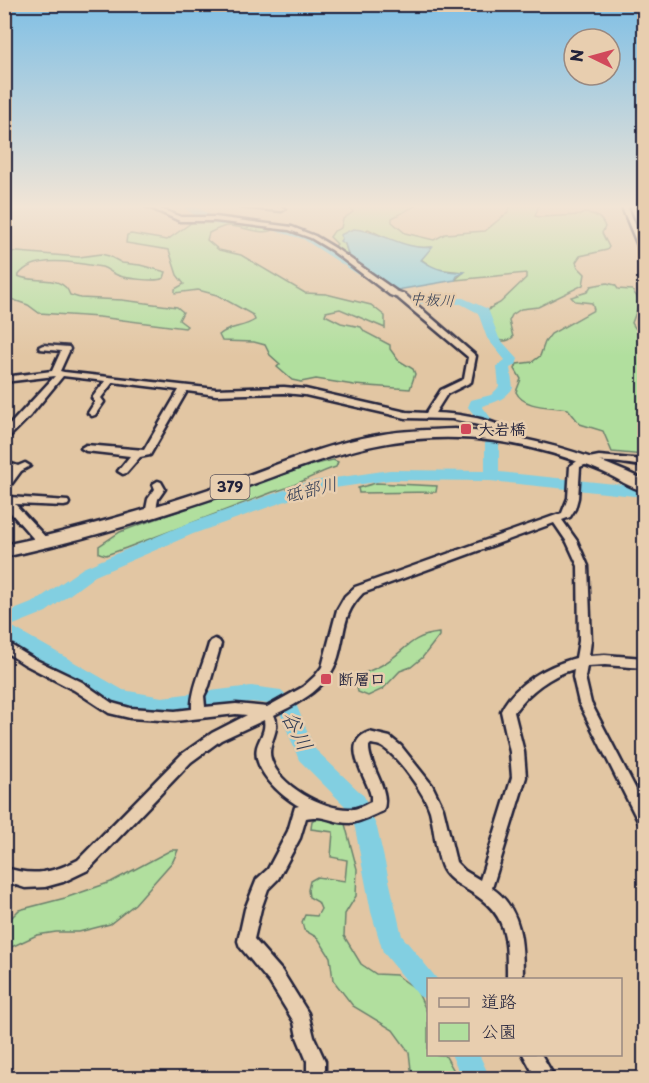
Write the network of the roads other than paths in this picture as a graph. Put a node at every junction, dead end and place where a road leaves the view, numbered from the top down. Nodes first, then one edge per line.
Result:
1 (342, 256) edge
2 (43, 347) dead end
3 (58, 373) junction
4 (111, 378) junction
5 (4, 380) edge
6 (184, 389) junction
7 (92, 413) dead end
8 (429, 415) junction
9 (4, 437) edge
10 (518, 439) junction
11 (86, 448) dead end
12 (137, 454) junction
13 (589, 459) junction
14 (645, 463) edge
15 (4, 464) edge
16 (123, 471) dead end
17 (638, 483) edge
18 (158, 484) dead end
19 (4, 488) edge
20 (6, 499) edge
21 (64, 503) dead end
22 (150, 514) junction
23 (557, 520) junction
24 (44, 543) junction
25 (4, 551) edge
26 (215, 644) dead end
27 (4, 645) edge
28 (581, 663) junction
29 (645, 663) edge
30 (199, 706) junction
31 (270, 710) junction
32 (320, 809) junction
33 (645, 818) edge
34 (4, 874) edge
35 (484, 891) junction
36 (515, 978) edge
37 (532, 1056) edge
38 (316, 1078) edge
39 (546, 1078) edge

1 - 8 street
2 - 3 street
3 - 4 street
3 - 5 street
3 - 9 street
4 - 6 street
4 - 7 street
6 - 8 street
6 - 12 street
8 - 10 street
10 - 13 highway, 379
10 - 22 highway, 379
11 - 12 street
12 - 16 street
13 - 14 street
13 - 17 highway, 379
13 - 23 street
15 - 19 street
18 - 22 street
20 - 21 street
20 - 24 street
22 - 24 highway, 379
23 - 28 street
23 - 31 street
24 - 25 highway, 379
26 - 30 street
27 - 30 street
28 - 29 street
28 - 33 street
28 - 35 street
30 - 31 street
31 - 32 street
31 - 34 street
32 - 35 street
32 - 38 street
35 - 36 street
37 - 39 street

